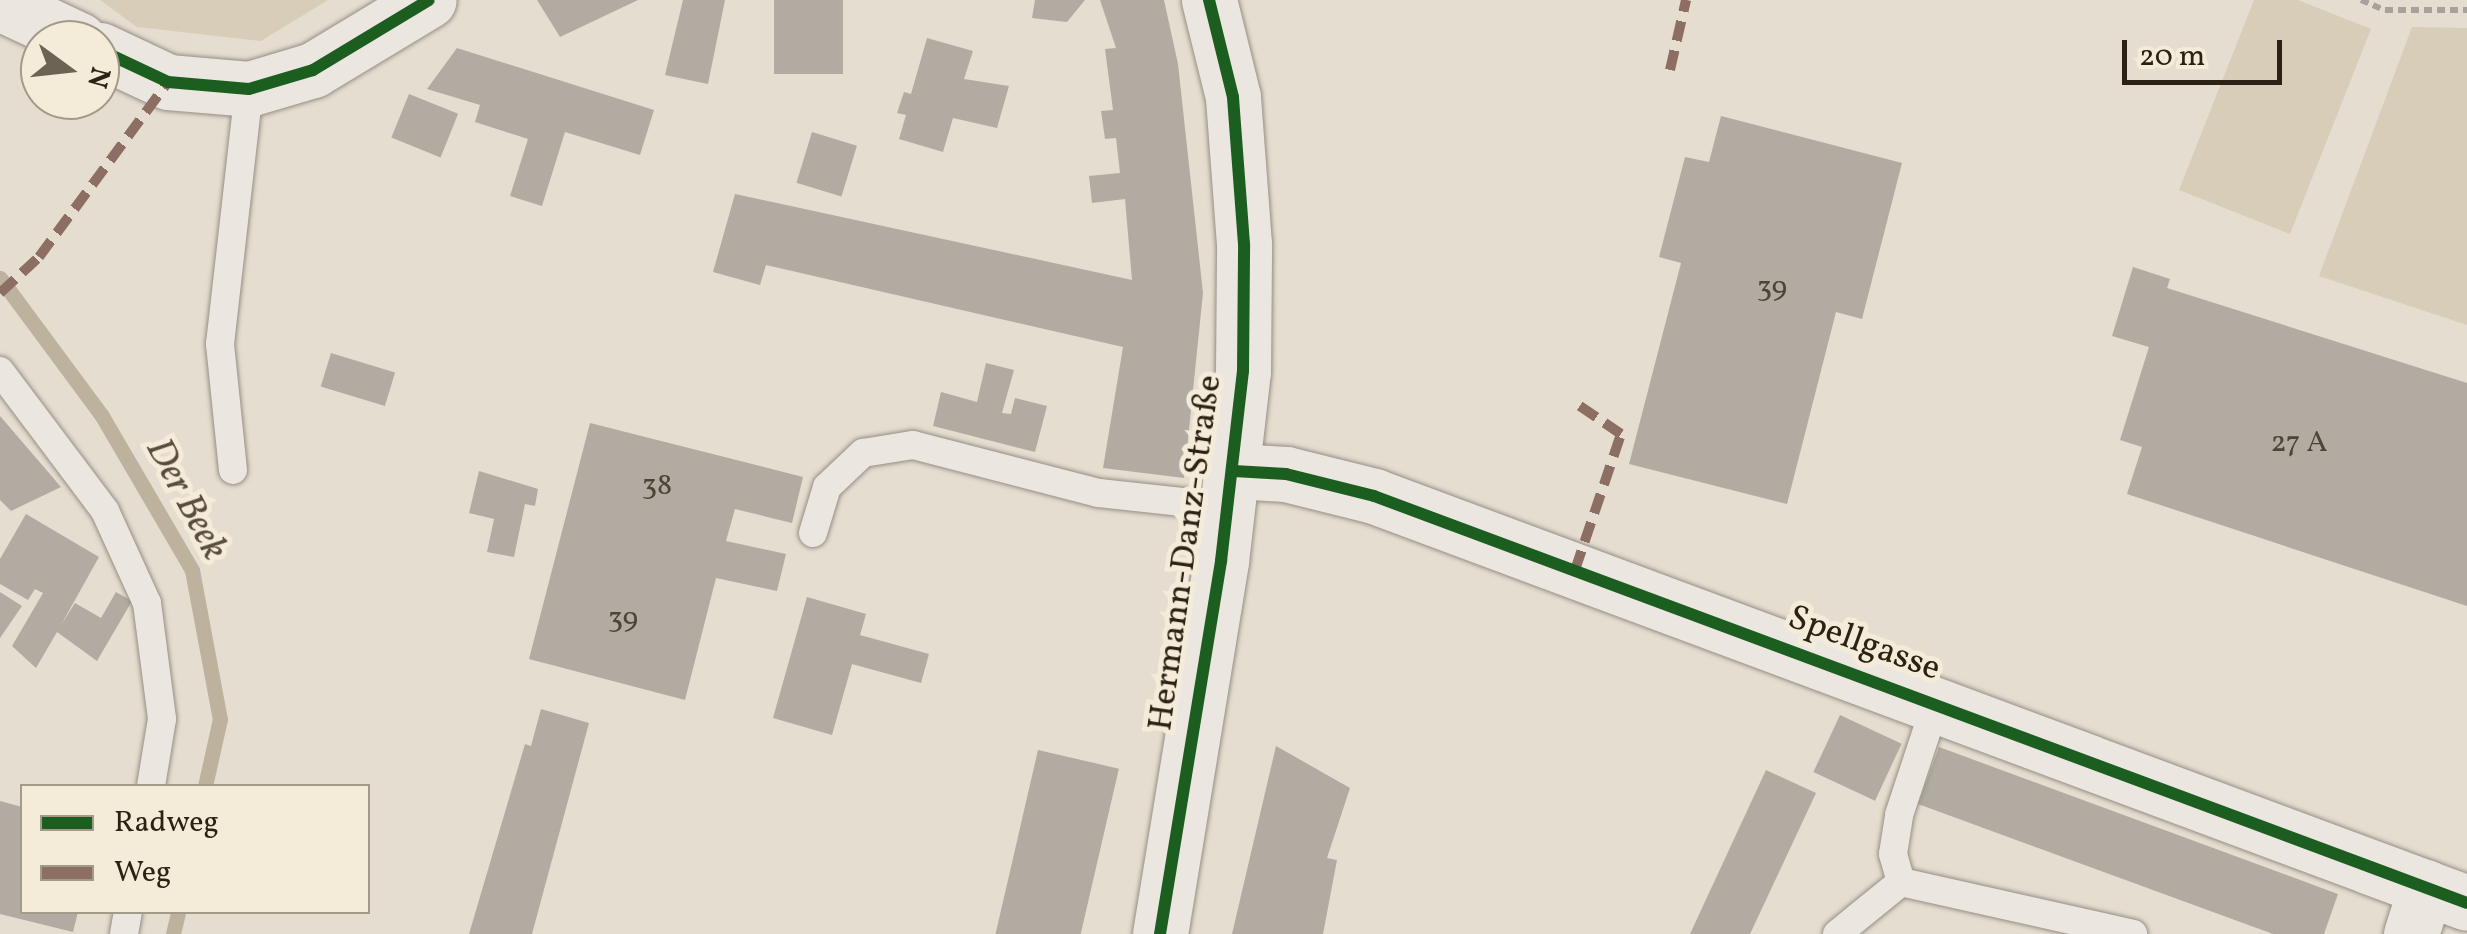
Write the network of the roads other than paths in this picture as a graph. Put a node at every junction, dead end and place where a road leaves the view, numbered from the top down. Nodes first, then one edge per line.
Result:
1 (428, 0) edge
2 (1210, 0) edge
3 (3, 2) edge
4 (39, 20) edge
5 (120, 59) edge
6 (249, 88) junction
7 (0, 371) edge
8 (233, 470) dead end
9 (1231, 489) junction
10 (813, 533) dead end
11 (1936, 703) junction
12 (151, 784) edge
13 (1901, 882) junction
14 (2435, 908) edge
15 (2045, 924) edge
16 (1160, 934) edge
17 (1838, 934) edge
18 (2133, 934) edge

1 - 6 street
2 - 9 street, Hermann-Danz-Straße
3 - 4 street
5 - 6 street
6 - 8 lane
7 - 12 lane
9 - 10 lane
9 - 11 street, Spellgasse
9 - 16 street, Hermann-Danz-Straße
11 - 13 lane
11 - 14 street, Spellgasse
13 - 15 lane
13 - 17 lane
15 - 18 lane

